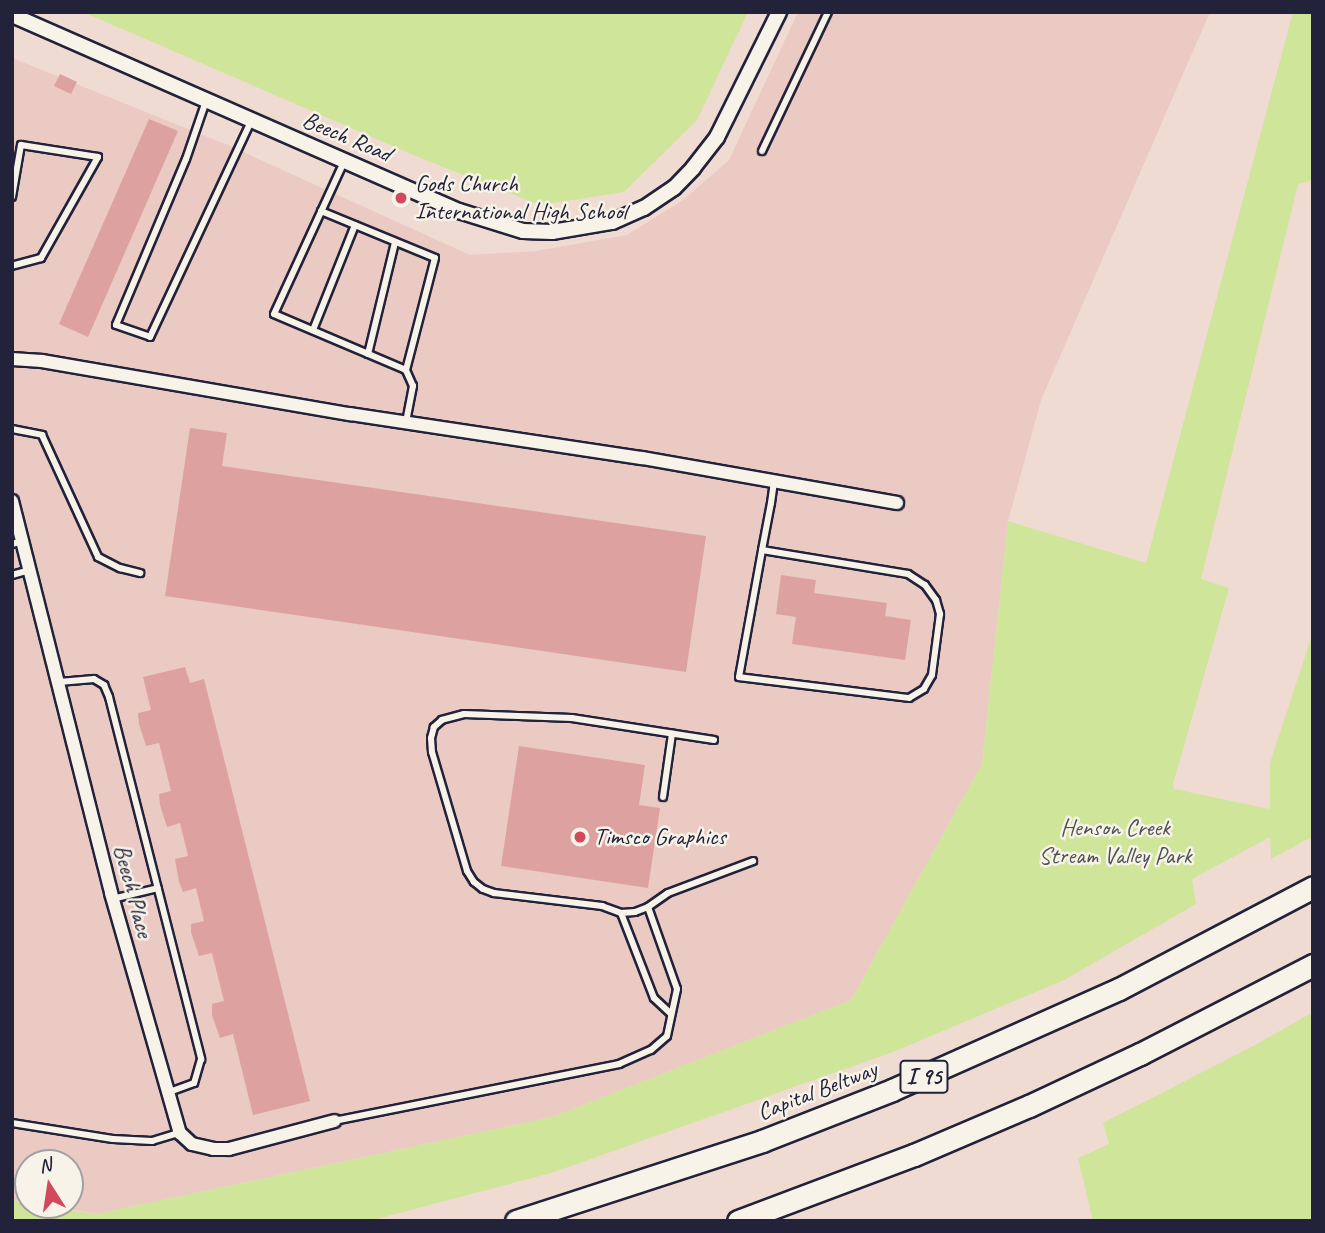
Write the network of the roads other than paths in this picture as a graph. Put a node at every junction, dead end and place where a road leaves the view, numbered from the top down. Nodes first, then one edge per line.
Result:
1 (779, 12) edge
2 (828, 12) edge
3 (12, 15) edge
4 (206, 101) junction
5 (251, 121) junction
6 (762, 151) dead end
7 (344, 160) junction
8 (12, 197) edge
9 (321, 211) junction
10 (355, 225) junction
11 (395, 242) junction
12 (12, 266) edge
13 (313, 330) junction
14 (368, 354) junction
15 (12, 359) edge
16 (407, 370) junction
17 (405, 422) junction
18 (12, 429) edge
19 (775, 480) junction
20 (12, 501) edge
21 (897, 503) dead end
22 (18, 542) edge
23 (762, 550) junction
24 (30, 570) junction
25 (140, 573) dead end
26 (12, 575) edge
27 (58, 682) junction
28 (673, 734) junction
29 (714, 740) dead end
30 (663, 797) dead end
31 (753, 862) dead end
32 (1313, 887) edge
33 (158, 888) junction
34 (112, 899) junction
35 (648, 907) junction
36 (621, 913) junction
37 (1313, 965) edge
38 (670, 1013) junction
39 (167, 1093) junction
40 (334, 1121) joint
41 (12, 1123) edge
42 (180, 1133) junction
43 (516, 1221) edge
44 (738, 1221) edge

1 - 7 street, Beech Road
2 - 6 lane
3 - 4 street, Beech Road
4 - 5 street, Beech Road
4 - 5 lane
5 - 7 street, Beech Road
7 - 9 lane
8 - 12 lane
9 - 10 lane
9 - 13 lane
10 - 11 lane
10 - 13 lane
11 - 14 lane
11 - 16 lane
13 - 14 lane
14 - 16 lane
15 - 17 street
16 - 17 lane
17 - 19 street
18 - 25 lane
19 - 21 street
19 - 23 lane
20 - 22 street, Beech Place
22 - 24 street, Beech Place
23 - 23 lane
24 - 26 lane
24 - 27 street, Beech Place
27 - 33 lane
27 - 34 street, Beech Place
28 - 29 lane
28 - 30 lane
28 - 36 lane
31 - 35 lane
32 - 43 highway, Capital Beltway / I 95
33 - 34 lane
33 - 39 lane
34 - 39 street, Beech Place
35 - 36 lane
35 - 38 lane
36 - 38 lane
37 - 44 highway
38 - 40 lane
39 - 42 street, Beech Place
40 - 42 street
41 - 42 lane

